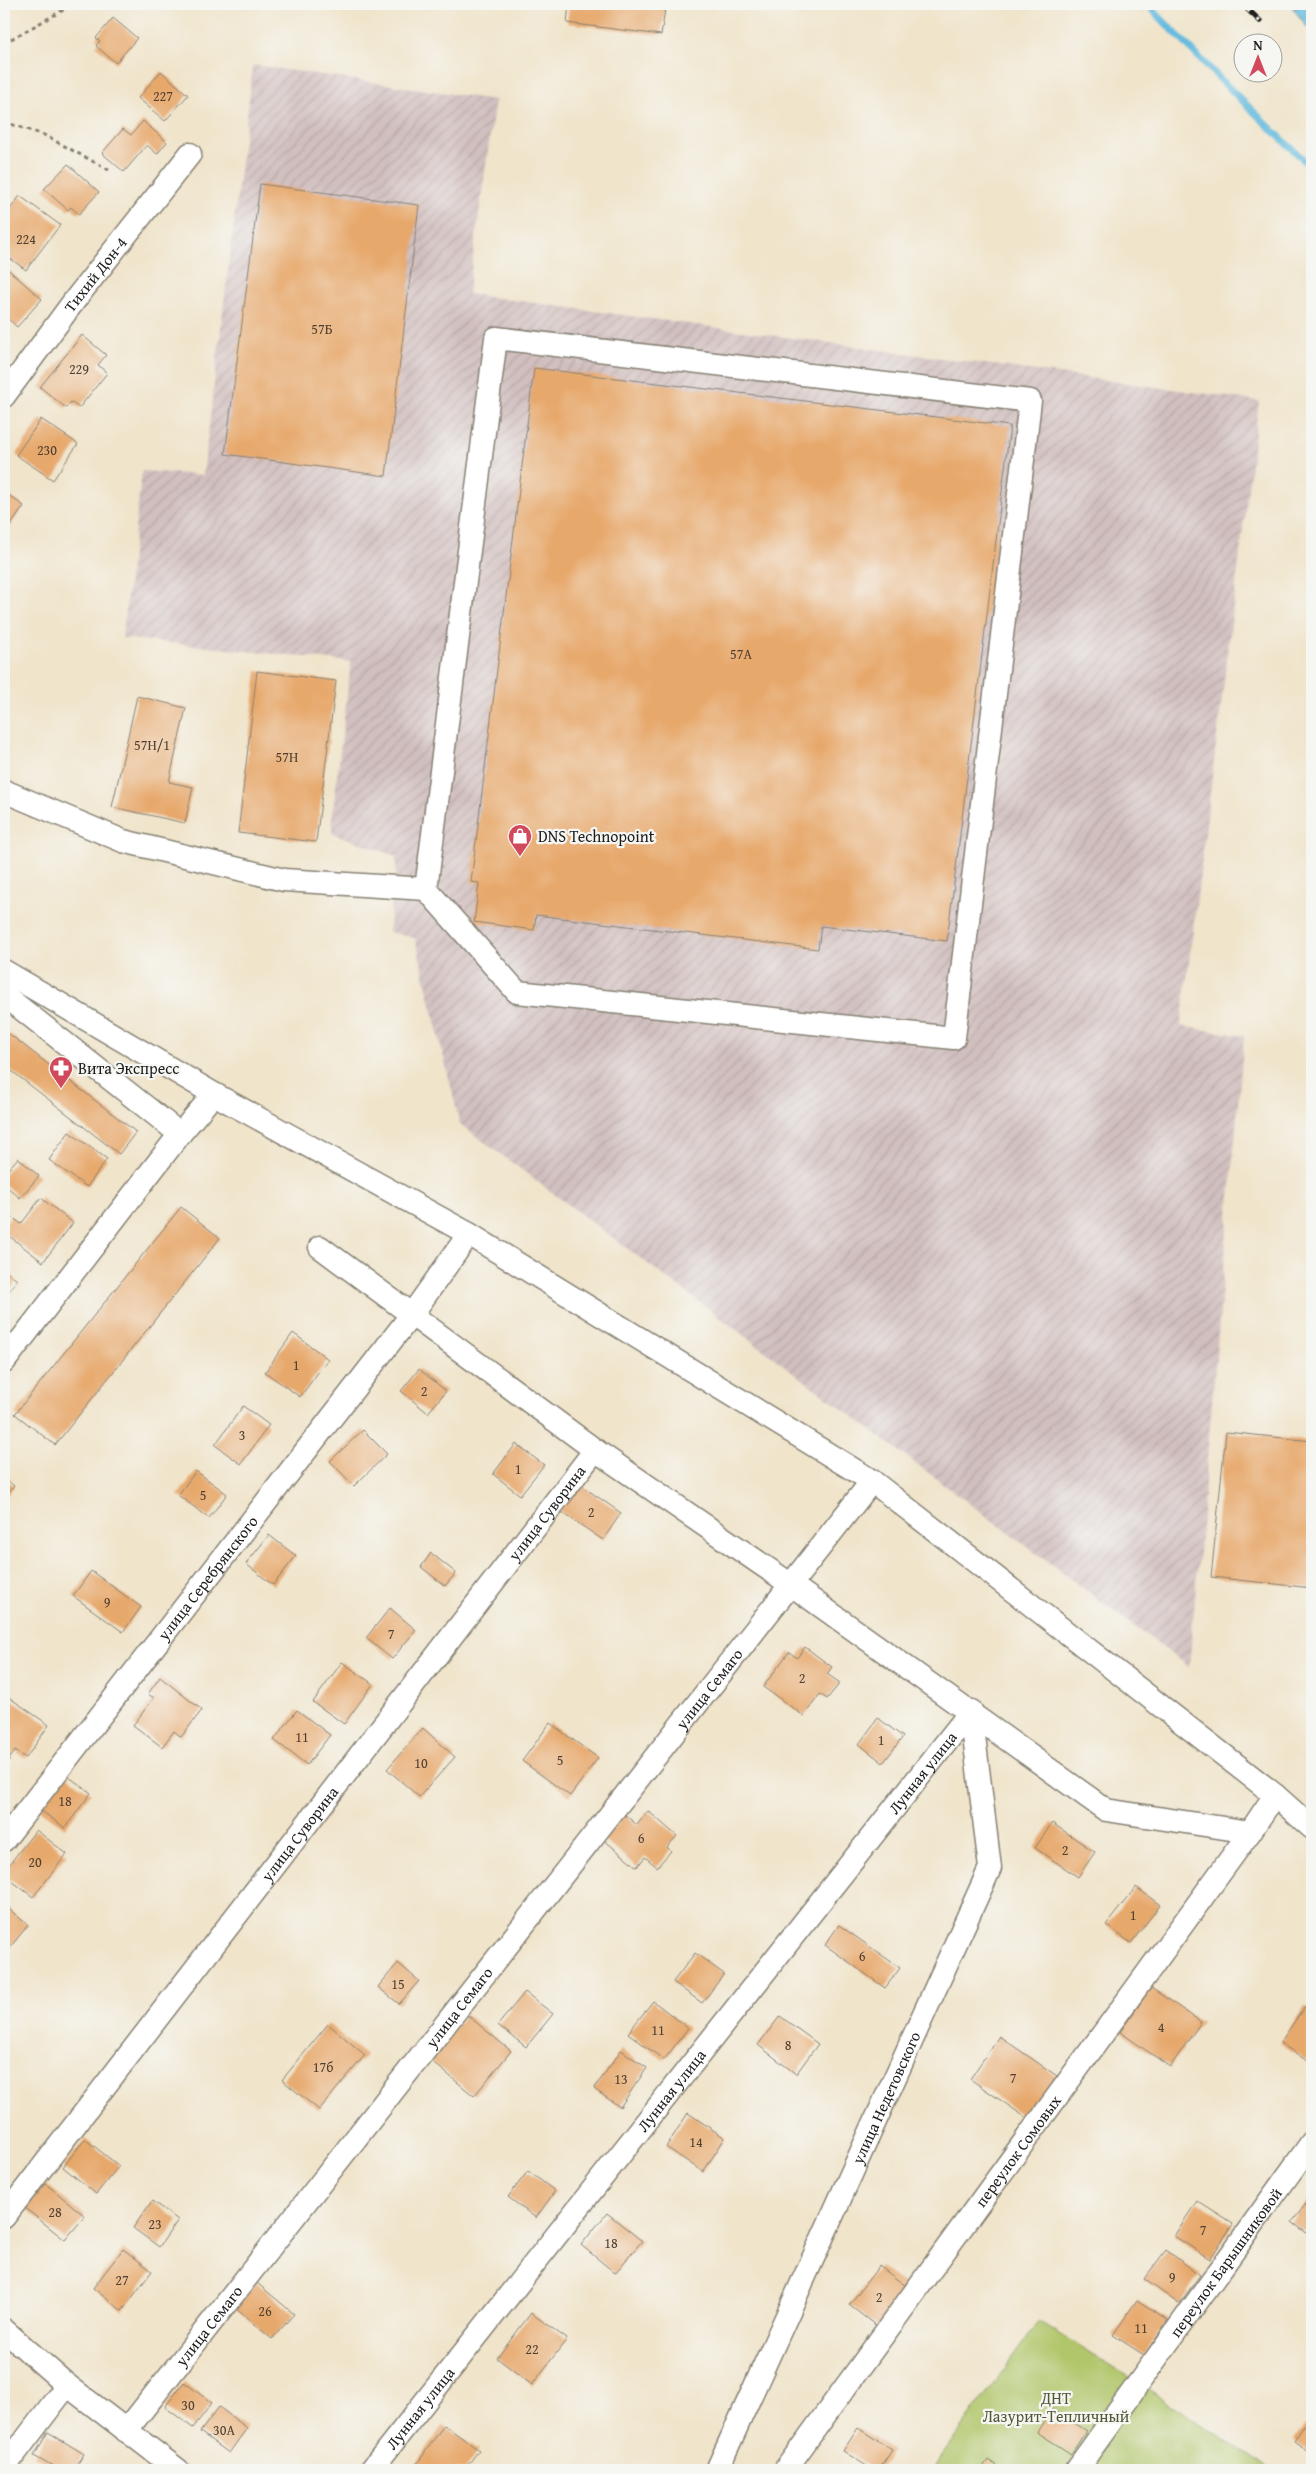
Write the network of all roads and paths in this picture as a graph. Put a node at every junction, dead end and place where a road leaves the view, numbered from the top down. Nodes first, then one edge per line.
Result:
1 (74, 4) edge
2 (4, 43) edge
3 (4, 122) edge
4 (190, 154) dead end
5 (109, 170) dead end
6 (4, 396) edge
7 (4, 791) edge
8 (426, 888) junction
9 (4, 971) edge
10 (4, 995) edge
11 (214, 1094) junction
12 (180, 1134) junction
13 (469, 1234) junction
14 (320, 1247) dead end
15 (412, 1314) junction
16 (4, 1362) edge
17 (595, 1450) junction
18 (872, 1481) junction
19 (790, 1584) junction
20 (971, 1711) junction
21 (1275, 1796) junction
22 (1312, 1828) edge
23 (1250, 1832) junction
24 (4, 1840) edge
25 (1312, 2142) edge
26 (4, 2217) edge
27 (4, 2330) edge
28 (67, 2385) junction
29 (126, 2431) junction
30 (4, 2468) edge
31 (178, 2470) edge
32 (371, 2470) edge
33 (717, 2470) edge
34 (785, 2470) edge
35 (1076, 2470) edge

1 - 2 path
3 - 5 path
4 - 6 street, Тихий Дон-4
7 - 8 street
8 - 8 street
9 - 11 street
10 - 12 street
11 - 12 street
11 - 13 street
12 - 16 street
13 - 15 street, улица Серебрянского
13 - 18 street
14 - 15 street
15 - 17 street
15 - 24 street, улица Серебрянского
17 - 19 street
17 - 26 street, улица Суворина
18 - 19 street, улица Семаго
18 - 21 street
19 - 20 street
19 - 29 street, улица Семаго
20 - 23 street
20 - 32 street, Лунная улица
20 - 33 street, улица Недетовского
21 - 22 street
21 - 23 street, переулок Сомовых
23 - 34 street, переулок Сомовых
25 - 35 street, переулок Барышниковой
27 - 28 street
28 - 29 street
28 - 30 street
29 - 31 street

